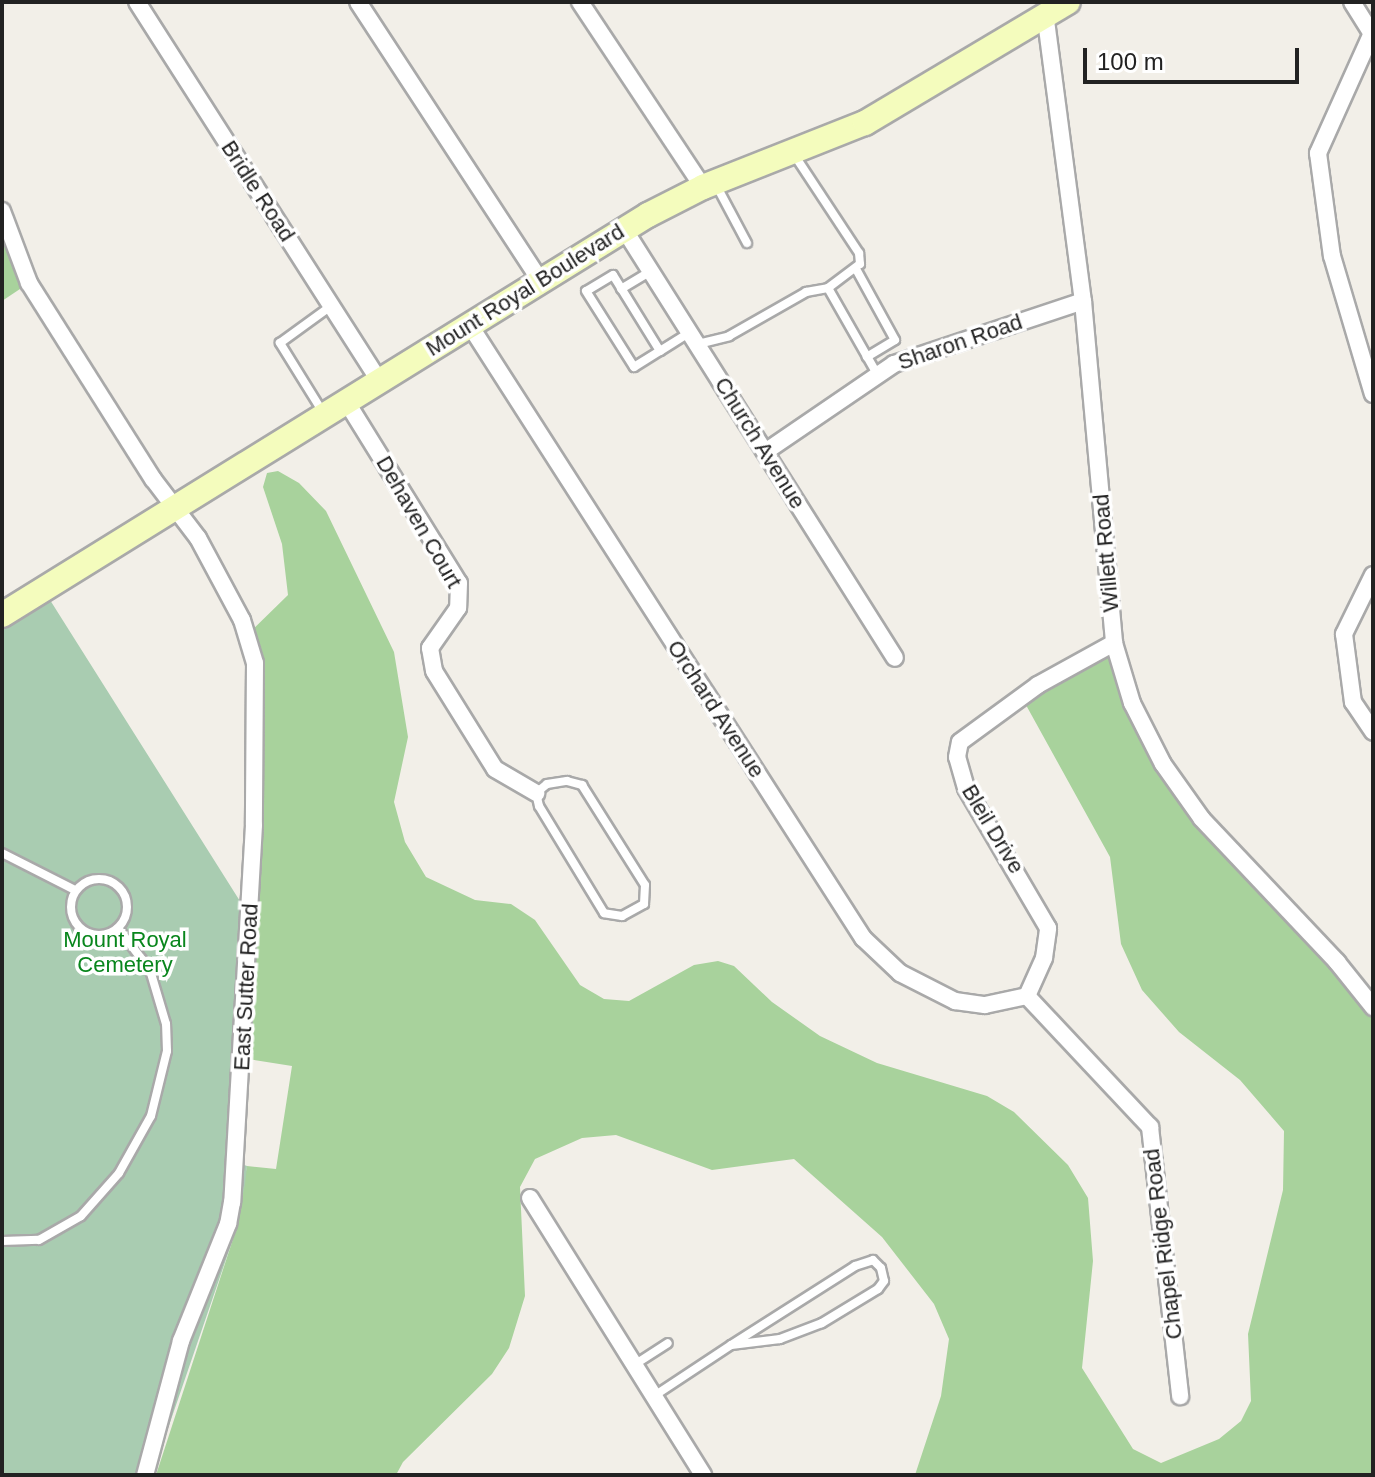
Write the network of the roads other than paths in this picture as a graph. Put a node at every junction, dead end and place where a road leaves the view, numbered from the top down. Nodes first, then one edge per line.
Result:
1 (137, 2) edge
2 (358, 2) edge
3 (580, 2) edge
4 (1068, 2) edge
5 (1352, 2) edge
6 (1045, 13) junction
7 (1372, 34) edge
8 (793, 153) junction
9 (709, 185) junction
10 (2, 211) edge
11 (624, 229) junction
12 (747, 243) dead end
13 (856, 269) junction
14 (651, 271) junction
15 (540, 280) junction
16 (828, 288) junction
17 (621, 289) junction
18 (1083, 301) junction
19 (331, 306) junction
20 (469, 324) junction
21 (694, 338) junction
22 (660, 351) junction
23 (867, 357) junction
24 (877, 374) junction
25 (379, 380) junction
26 (1373, 394) edge
27 (346, 401) junction
28 (324, 415) junction
29 (765, 452) junction
30 (174, 506) junction
31 (1373, 575) edge
32 (2, 615) edge
33 (1114, 643) junction
34 (895, 658) dead end
35 (1373, 732) edge
36 (536, 793) junction
37 (2, 853) edge
38 (75, 890) junction
39 (118, 928) junction
40 (1027, 996) junction
41 (1373, 1007) edge
42 (530, 1198) dead end
43 (2, 1241) edge
44 (668, 1343) dead end
45 (731, 1345) junction
46 (634, 1365) junction
47 (654, 1396) junction
48 (1180, 1396) dead end
49 (145, 1475) edge
50 (703, 1475) edge

1 - 19 street, Bridle Road
2 - 15 street
3 - 9 street
4 - 6 main road, Mount Royal Boulevard
5 - 7 street
6 - 8 main road, Mount Royal Boulevard
6 - 18 street, Willett Road
7 - 26 street
8 - 9 main road, Mount Royal Boulevard
8 - 13 lane
9 - 11 main road, Mount Royal Boulevard
9 - 12 lane
10 - 30 street, East Sutter Road
11 - 14 street, Church Avenue
11 - 15 main road, Mount Royal Boulevard
13 - 16 lane
13 - 23 lane
14 - 17 lane
14 - 21 street, Church Avenue
15 - 20 main road, Mount Royal Boulevard
16 - 21 lane
16 - 23 lane
17 - 22 lane
17 - 22 lane
18 - 24 street, Sharon Road
18 - 33 street, Willett Road
19 - 25 street, Bridle Road
19 - 28 lane
20 - 25 main road, Mount Royal Boulevard
20 - 40 street, Orchard Avenue
21 - 22 lane
21 - 29 street, Church Avenue
23 - 24 lane
24 - 29 street, Sharon Road
25 - 27 main road, Mount Royal Boulevard
27 - 28 main road, Mount Royal Boulevard
27 - 36 street, Dehaven Court
28 - 30 main road, Mount Royal Boulevard
29 - 34 street, Church Avenue
30 - 32 main road, Mount Royal Boulevard
30 - 49 street, East Sutter Road
31 - 35 street
33 - 40 street, Bleil Drive
33 - 41 street, Willett Road
36 - 36 lane
37 - 38 lane
38 - 39 lane
38 - 39 lane
39 - 43 lane
40 - 48 street, Chapel Ridge Road
42 - 46 street
44 - 46 lane
45 - 45 lane
45 - 47 lane
46 - 47 street
47 - 50 street

